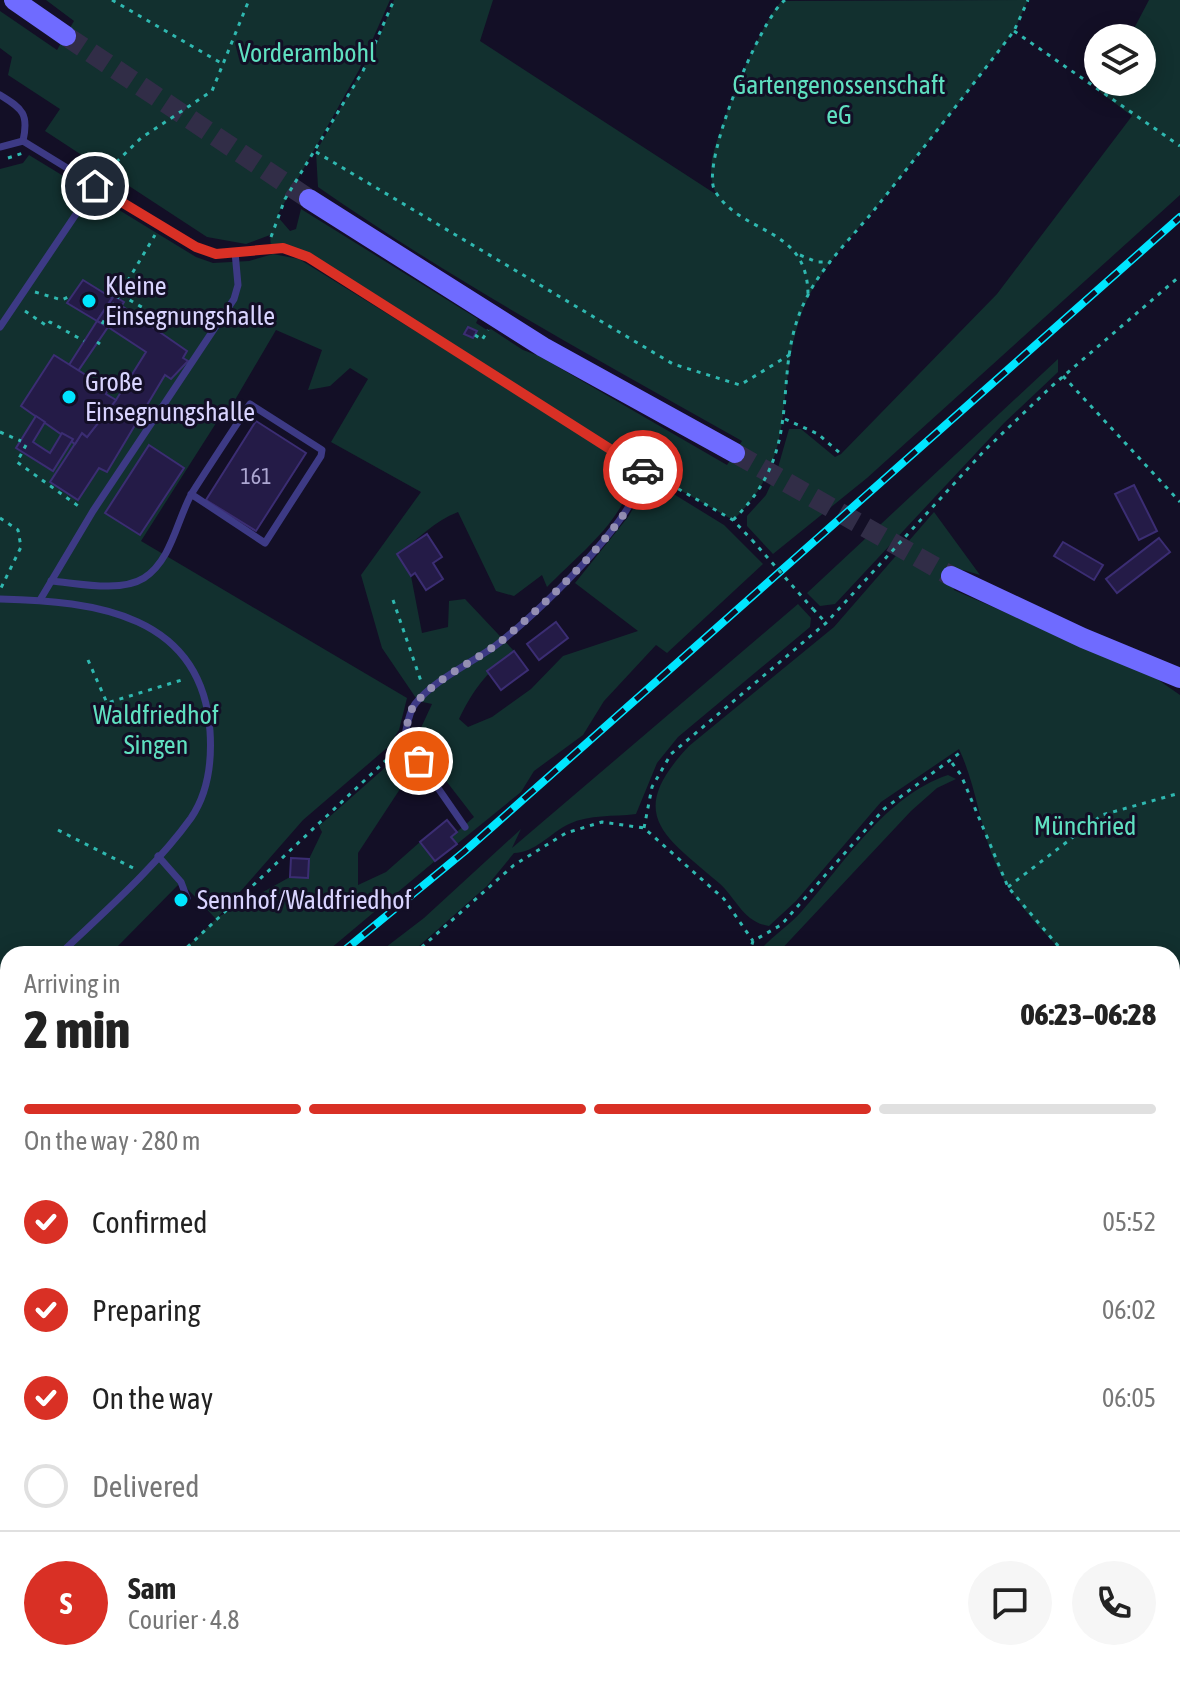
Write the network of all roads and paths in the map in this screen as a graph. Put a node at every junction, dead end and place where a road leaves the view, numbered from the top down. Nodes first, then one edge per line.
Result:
1 (14, 0) edge
2 (112, 0) edge
3 (249, 0) edge
4 (394, 0) edge
5 (785, 0) edge
6 (1028, 0) edge
7 (1014, 31) junction
8 (66, 36) tunnel mouth
9 (221, 63) junction
10 (0, 95) edge
11 (23, 141) junction
12 (1180, 146) edge
13 (0, 147) edge
14 (316, 152) junction
15 (95, 186) junction
16 (309, 199) tunnel mouth
17 (161, 225) junction
18 (271, 249) junction
19 (235, 252) junction
20 (800, 255) junction
21 (833, 262) junction
22 (1180, 276) edge
23 (27, 286) junction
24 (808, 294) junction
25 (72, 295) dead end
26 (121, 295) junction
27 (14, 305) junction
28 (145, 309) dead end
29 (102, 324) dead end
30 (0, 327) edge
31 (84, 341) dead end
32 (791, 354) junction
33 (1063, 376) junction
34 (785, 419) junction
35 (0, 432) edge
36 (21, 441) dead end
37 (26, 445) dead end
38 (735, 453) tunnel mouth
39 (841, 454) dead end
40 (643, 469) junction
41 (191, 494) junction
42 (1180, 502) edge
43 (91, 515) junction
44 (0, 518) edge
45 (733, 520) junction
46 (2, 576) edge
47 (951, 576) tunnel mouth
48 (51, 581) junction
49 (0, 590) edge
50 (0, 599) edge
51 (40, 600) junction
52 (393, 600) dead end
53 (826, 623) junction
54 (88, 660) dead end
55 (196, 675) junction
56 (1180, 678) edge
57 (425, 695) junction
58 (404, 739) junction
59 (961, 752) dead end
60 (951, 762) junction
61 (1180, 793) edge
62 (465, 827) dead end
63 (644, 828) junction
64 (58, 830) dead end
65 (158, 856) junction
66 (142, 872) junction
67 (1008, 887) junction
68 (187, 898) dead end
69 (753, 941) junction
70 (68, 946) edge
71 (189, 946) edge
72 (423, 946) edge
73 (751, 946) edge
74 (1058, 946) edge

1 - 8 main road
2 - 9 path
3 - 9 path
4 - 14 path
5 - 20 path
6 - 7 path
7 - 12 path
7 - 21 path
9 - 15 path
10 - 11 lane
11 - 13 lane
11 - 15 lane
14 - 18 path
14 - 32 path
15 - 17 lane
15 - 23 lane
16 - 38 main road
17 - 19 lane
17 - 26 path
18 - 19 lane
18 - 40 lane
19 - 43 lane
20 - 21 path
20 - 24 path
21 - 24 path
22 - 33 path
23 - 25 path
23 - 27 lane
24 - 32 path
26 - 28 path
26 - 29 path
27 - 30 lane
27 - 31 path
32 - 34 path
33 - 42 path
33 - 53 path
34 - 39 path
34 - 45 path
35 - 36 path
37 - 43 path
40 - 45 path
40 - 57 lane
41 - 41 lane
41 - 48 lane
43 - 48 lane
44 - 46 path
45 - 53 path, bridge
46 - 49 path
47 - 56 main road
48 - 51 lane
50 - 51 lane
51 - 55 lane
52 - 57 path
53 - 63 path
54 - 55 path
55 - 65 lane
57 - 58 lane
58 - 62 lane
58 - 71 path
59 - 60 path
60 - 67 path
60 - 69 path
61 - 67 path
63 - 69 path
63 - 72 path
64 - 66 path
65 - 66 lane
65 - 68 lane
66 - 70 lane
67 - 74 path
69 - 73 path

